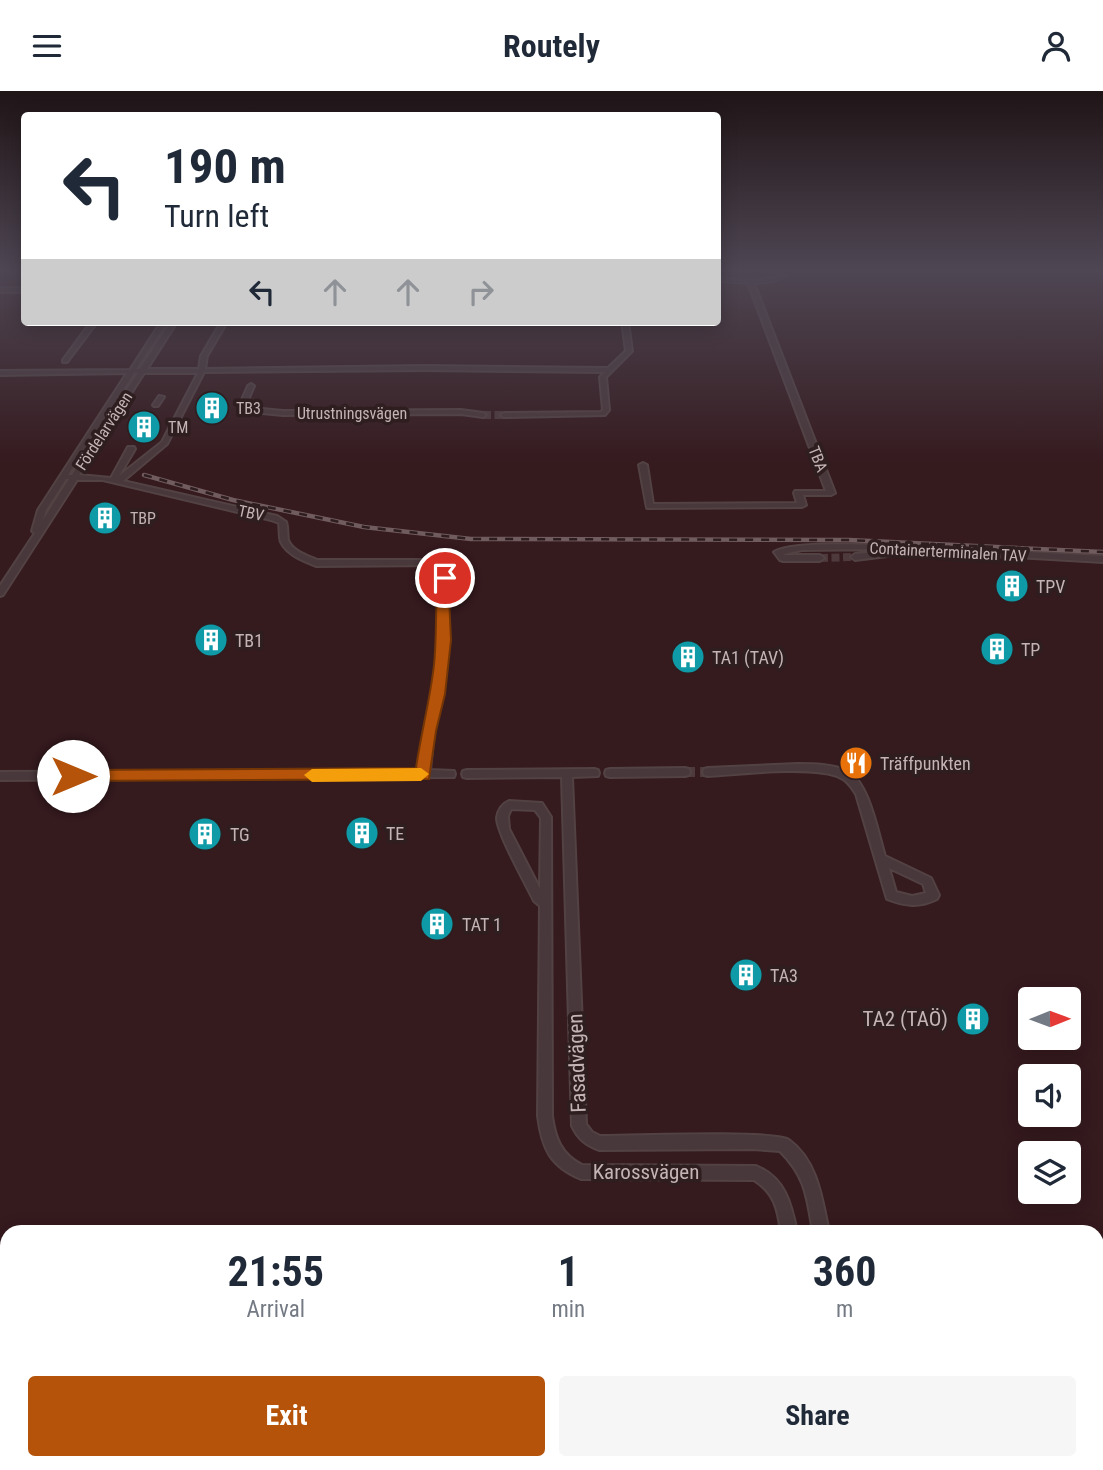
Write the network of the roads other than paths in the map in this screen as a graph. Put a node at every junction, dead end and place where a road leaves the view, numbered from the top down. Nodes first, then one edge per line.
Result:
1 (83, 336) edge
2 (155, 336) edge
3 (165, 336) edge
4 (215, 336) edge
5 (627, 336) edge
6 (771, 336) edge
7 (65, 361) dead end
8 (133, 370) junction
9 (610, 370) junction
10 (202, 371) junction
11 (142, 372) junction
12 (0, 373) edge
13 (251, 386) dead end
14 (161, 397) dead end
15 (156, 405) dead end
16 (482, 415) tunnel mouth
17 (504, 415) tunnel mouth
18 (131, 449) dead end
19 (643, 465) dead end
20 (75, 476) junction
21 (65, 477) junction
22 (115, 482) junction
23 (177, 497) junction
24 (235, 502) dead end
25 (34, 541) junction
26 (921, 549) junction
27 (855, 557) tunnel mouth
28 (820, 558) tunnel mouth
29 (1099, 559) edge
30 (0, 593) edge
31 (685, 772) tunnel mouth
32 (708, 772) tunnel mouth
33 (567, 773) junction
34 (594, 773) dead end
35 (610, 773) dead end
36 (424, 774) junction
37 (450, 774) dead end
38 (467, 774) dead end
39 (0, 776) edge
40 (880, 859) junction
41 (545, 903) junction
42 (787, 1225) edge
43 (820, 1225) edge

1 - 7 street
2 - 8 street, Fördelarvägen
3 - 11 street, Fördelarvägen
4 - 10 street
5 - 9 street
6 - 19 street, TBA
8 - 11 street
8 - 12 street
8 - 21 street, Fördelarvägen
9 - 10 street
9 - 17 street
10 - 11 street
10 - 22 street
11 - 20 street, Fördelarvägen
13 - 16 street, Utrustningsvägen
14 - 15 street
18 - 22 street
20 - 21 street, TBV
20 - 22 street, TBV
20 - 25 street, Fördelarvägen
21 - 25 street, Fördelarvägen
22 - 23 street, TBV
23 - 24 street
23 - 36 street, TBV
25 - 30 street, Fördelarvägen
26 - 27 street
26 - 28 street, Containerterminalen TAV
26 - 29 street, Containerterminalen TAV
31 - 35 street
32 - 40 street
33 - 34 street
33 - 38 street
33 - 43 street, Fasadvägen
36 - 37 street
36 - 39 street
40 - 40 street
41 - 41 street, Karossvägen
41 - 42 street, Karossvägen

